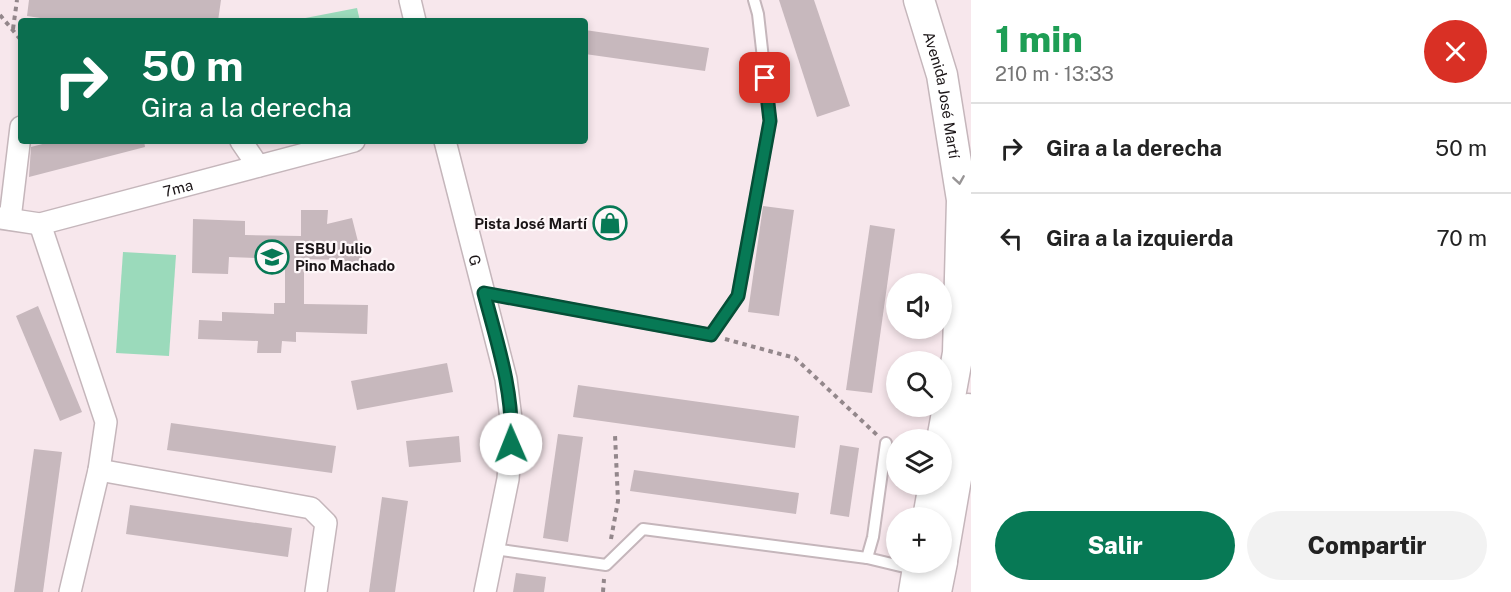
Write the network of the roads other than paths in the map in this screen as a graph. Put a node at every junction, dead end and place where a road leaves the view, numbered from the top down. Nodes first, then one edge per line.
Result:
1 (410, 0) edge
2 (754, 0) edge
3 (919, 0) edge
4 (935, 0) edge
5 (414, 18) edge
6 (18, 143) edge
7 (243, 144) edge
8 (342, 144) edge
9 (446, 144) edge
10 (971, 156) edge
11 (258, 166) junction
12 (5, 219) edge
13 (40, 224) junction
14 (484, 293) junction
15 (971, 391) edge
16 (944, 429) edge
17 (886, 443) road end
18 (99, 470) junction
19 (945, 507) edge
20 (494, 549) junction
21 (867, 558) junction
22 (886, 563) edge
23 (70, 592) edge
24 (316, 592) edge
25 (485, 592) edge

1 - 5 street
2 - 14 lane
3 -> 16 main road, Avenida José Martí
4 - 10 main road, Avenida José Martí
6 - 12 street
7 - 11 street
8 - 11 street, 7ma
9 - 14 street, G
11 - 13 street, 7ma
12 - 13 street, 7ma
13 - 18 street
14 - 20 street, G
15 - 19 main road
17 - 21 lane
18 - 23 street
18 - 24 street
20 - 21 lane
20 - 25 street, G
21 - 22 lane

